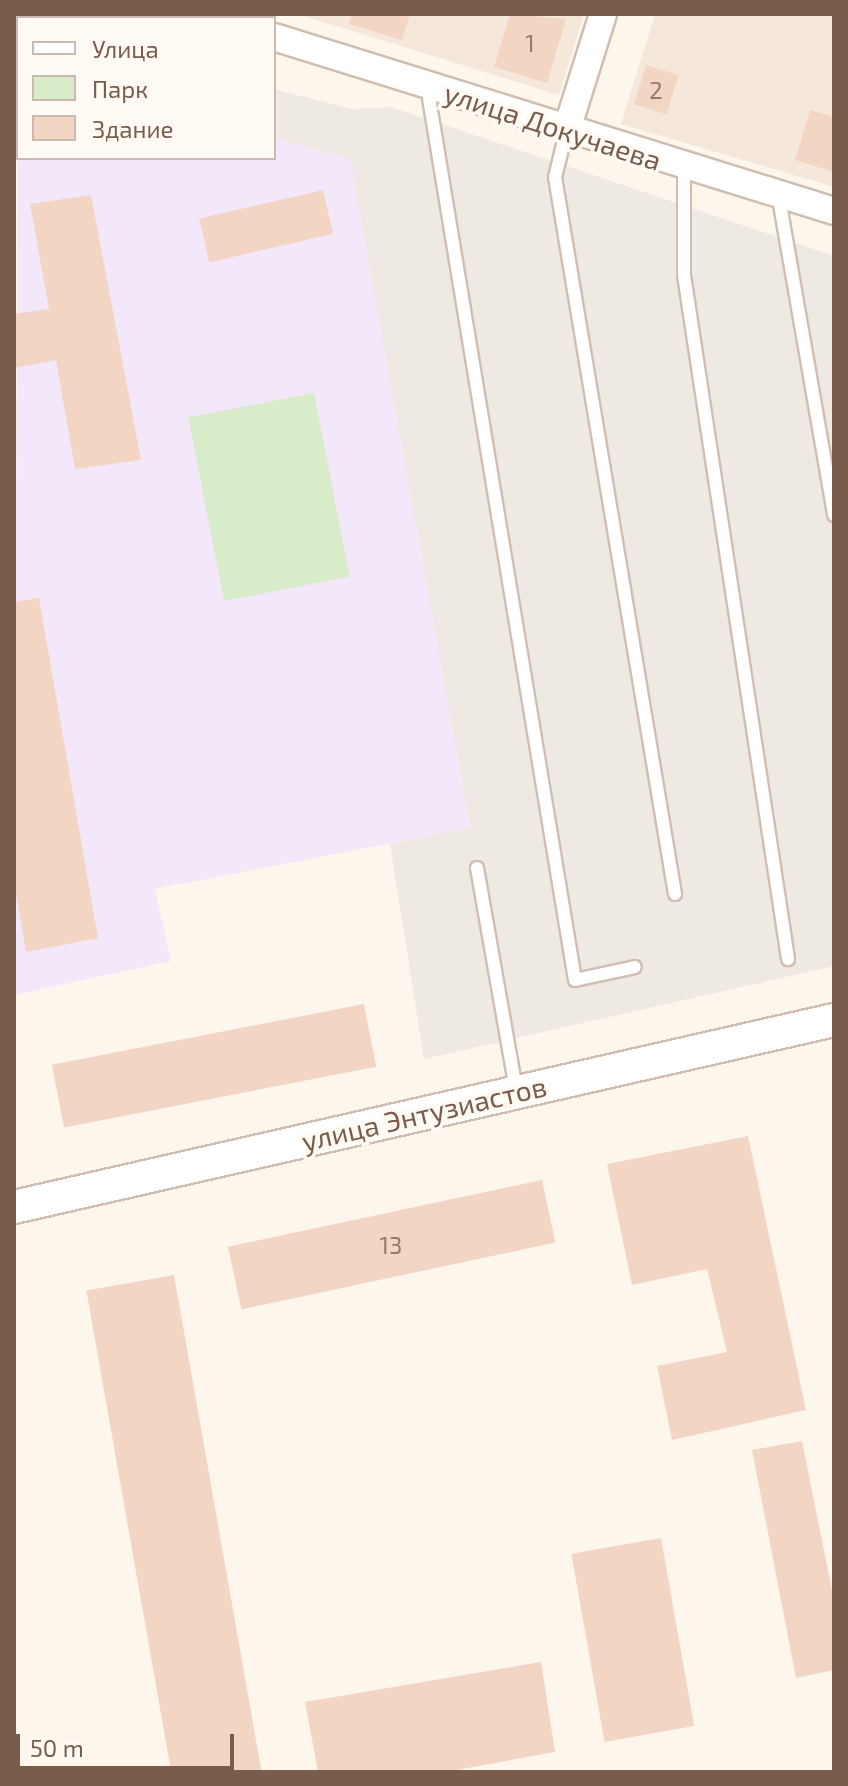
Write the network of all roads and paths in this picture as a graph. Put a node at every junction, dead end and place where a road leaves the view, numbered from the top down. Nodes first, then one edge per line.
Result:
1 (603, 14) edge
2 (276, 38) edge
3 (427, 86) junction
4 (567, 129) junction
5 (684, 167) junction
6 (778, 193) junction
7 (834, 211) edge
8 (834, 515) edge
9 (477, 868) dead end
10 (675, 894) dead end
11 (788, 959) dead end
12 (635, 967) dead end
13 (834, 1020) edge
14 (516, 1093) junction
15 (14, 1207) edge

1 - 4 street
2 - 3 street, улица Докучаева
3 - 4 street, улица Докучаева
3 - 12 lane
4 - 5 street, улица Докучаева
4 - 10 lane
5 - 6 street, улица Докучаева
5 - 11 lane
6 - 7 street, улица Докучаева
6 - 8 lane
9 - 14 lane
13 - 14 street, улица Энтузиастов
14 - 15 street, улица Энтузиастов

